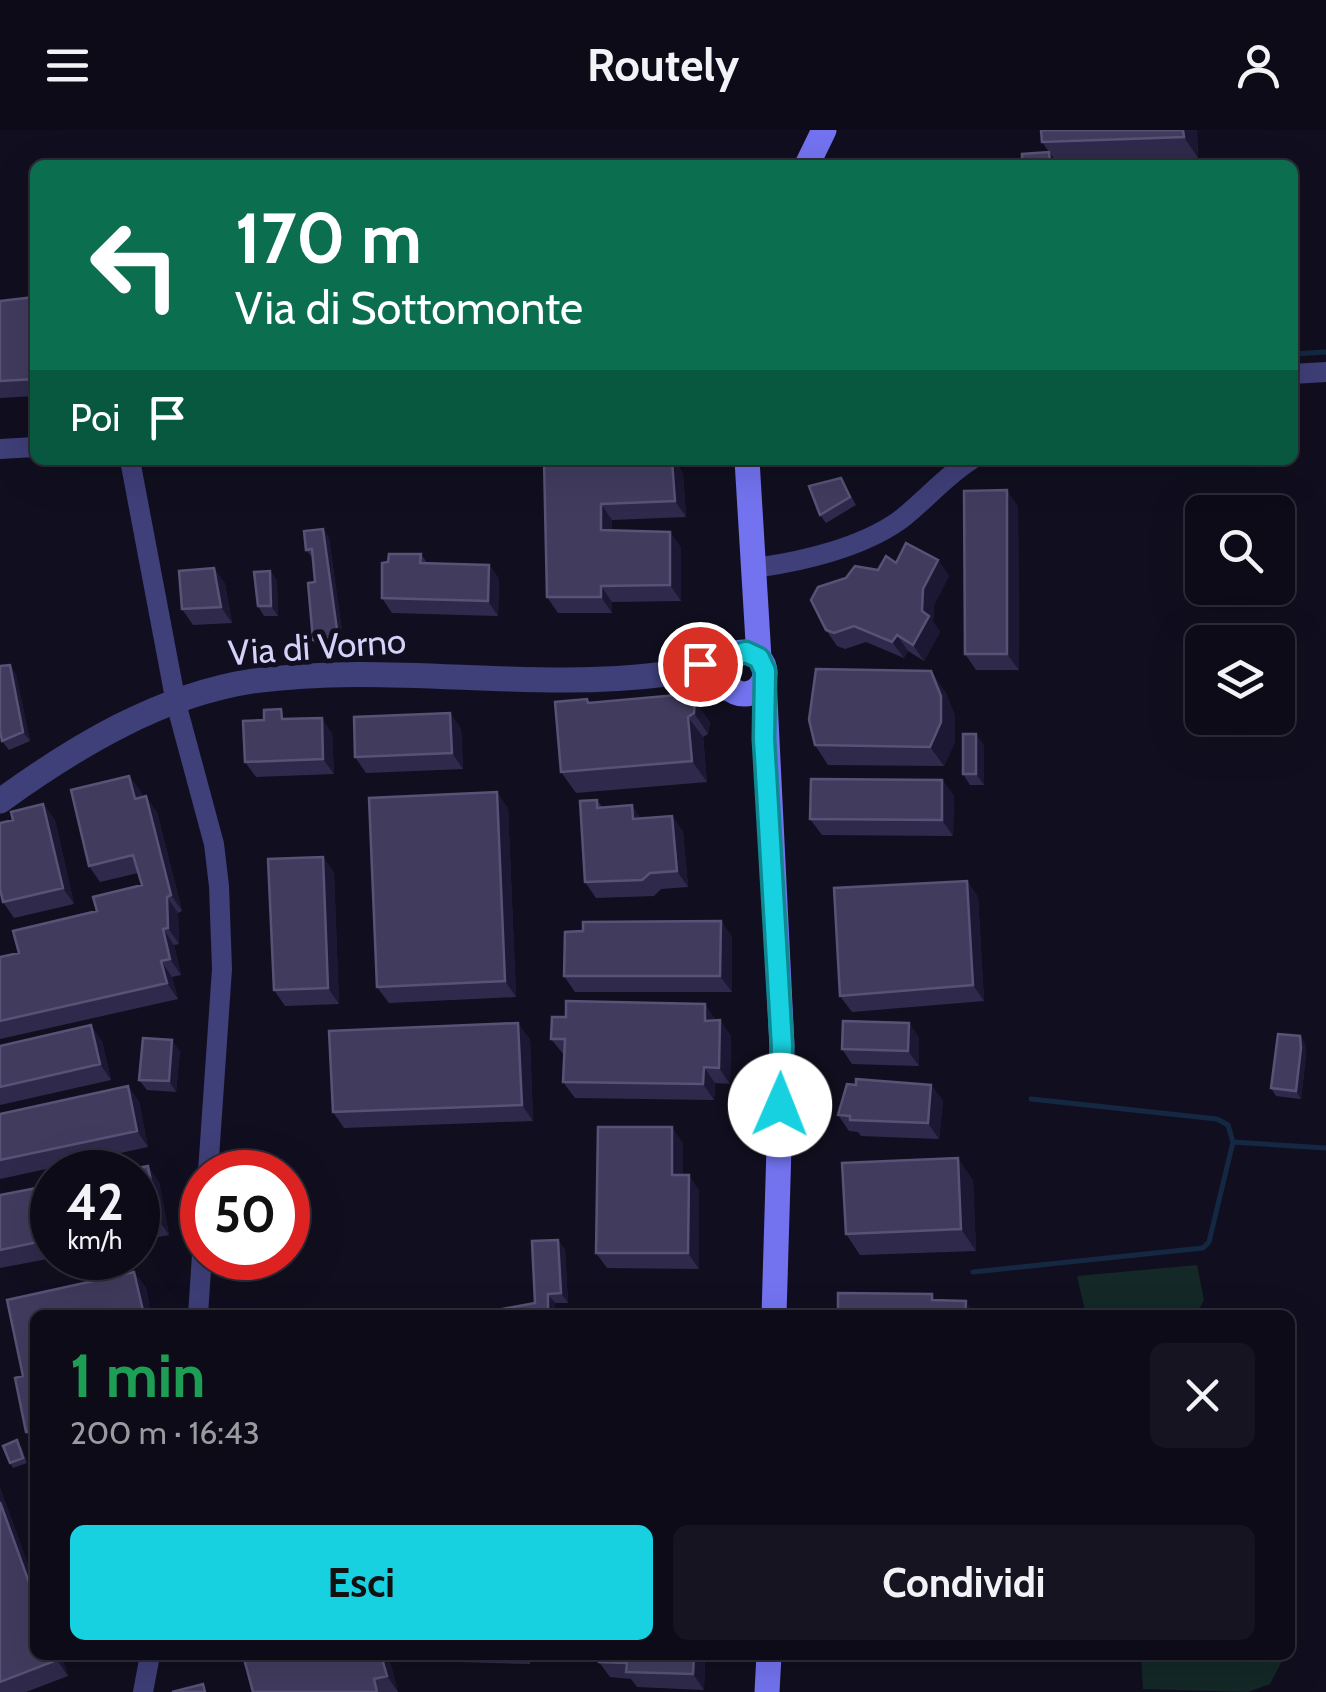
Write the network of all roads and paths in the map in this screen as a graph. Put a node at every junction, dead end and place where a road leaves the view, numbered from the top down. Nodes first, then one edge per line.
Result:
1 (824, 130) edge
2 (809, 160) edge
3 (1326, 372) edge
4 (1298, 374) edge
5 (30, 447) edge
6 (0, 450) edge
7 (131, 465) edge
8 (747, 465) edge
9 (963, 465) edge
10 (754, 577) junction
11 (732, 655) junction
12 (761, 668) junction
13 (668, 674) junction
14 (735, 691) junction
15 (176, 703) junction
16 (764, 739) junction
17 (0, 801) edge
18 (209, 1150) edge
19 (200, 1280) edge
20 (198, 1310) edge
21 (774, 1310) edge
22 (149, 1660) edge
23 (768, 1660) edge
24 (143, 1692) edge
25 (767, 1692) edge

1 - 2 main road
3 - 4 street
5 - 6 street
7 - 15 street
8 - 10 main road
9 - 10 street
10 - 11 main road
10 - 12 main road
11 - 12 main road
11 - 13 street, Via di Vorno
11 - 14 main road
12 - 14 main road
12 - 16 main road
13 - 14 street, Via di Vorno
13 - 15 street, Via di Vorno
14 - 16 main road
15 - 17 street, Via di Vorno
15 - 18 street
16 - 21 main road
19 - 20 street
22 - 24 street
23 - 25 main road

